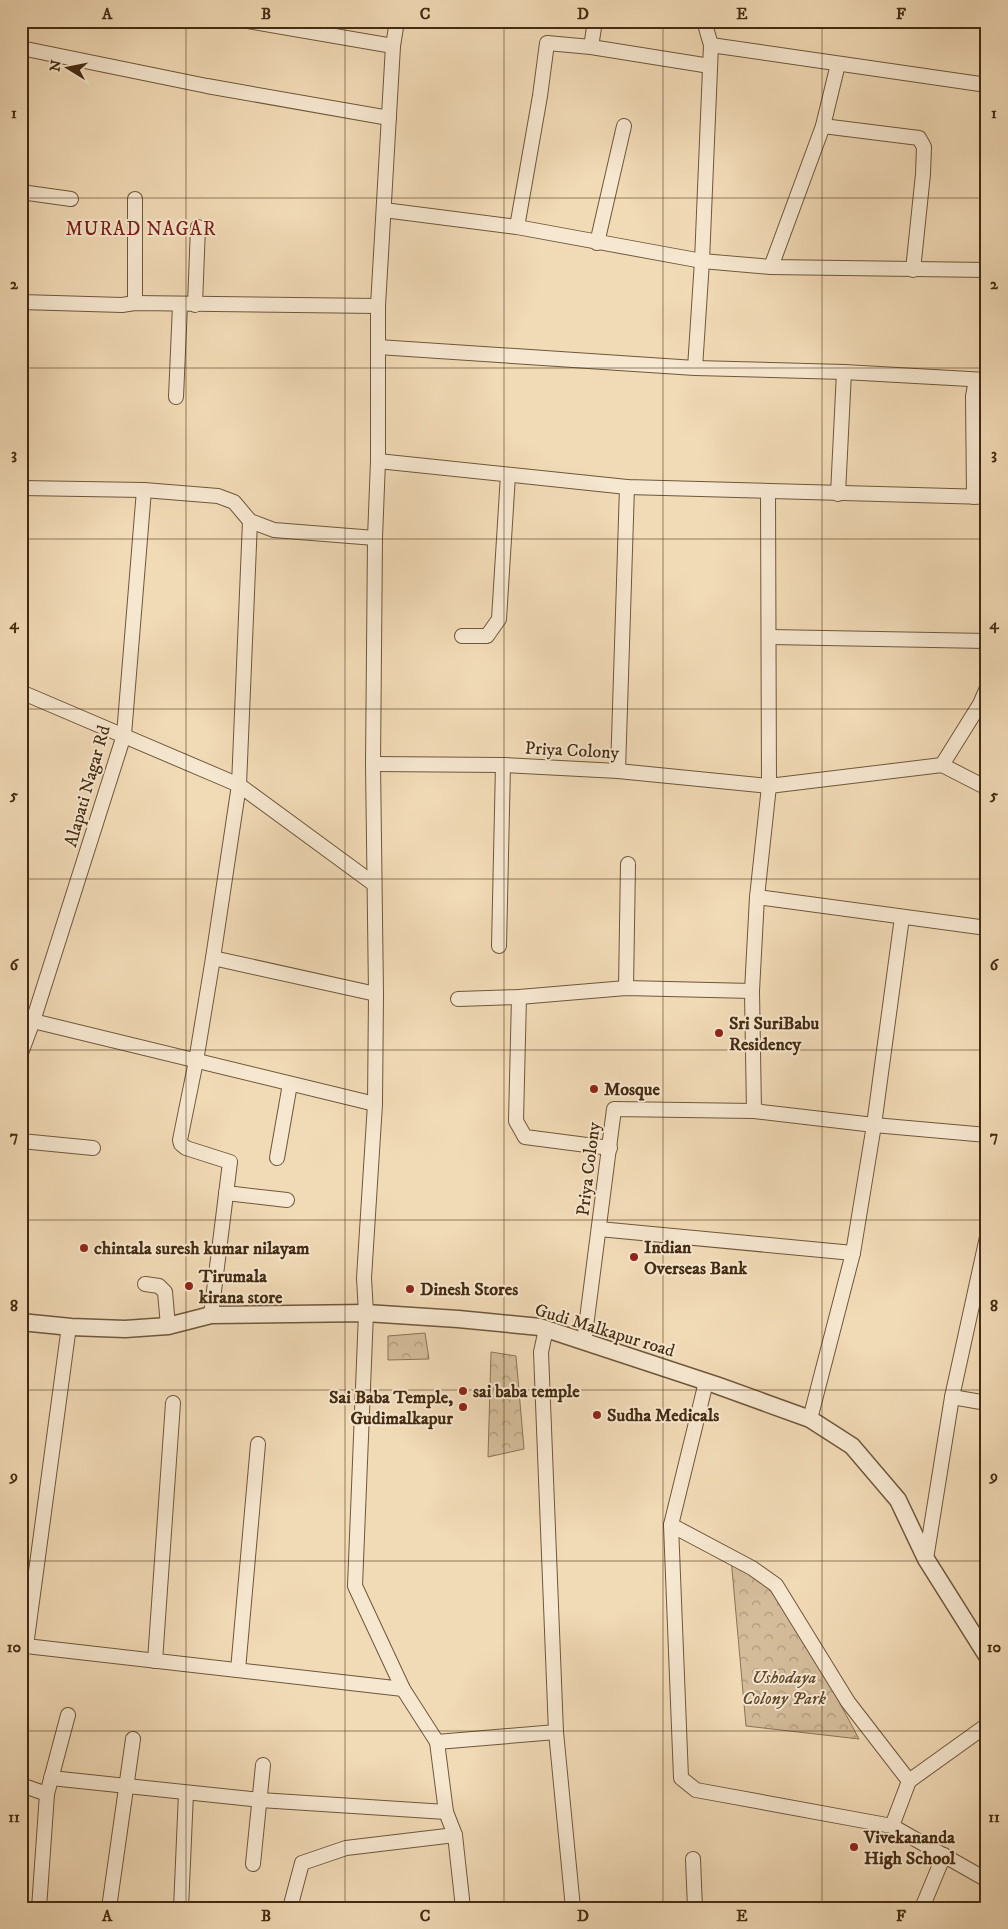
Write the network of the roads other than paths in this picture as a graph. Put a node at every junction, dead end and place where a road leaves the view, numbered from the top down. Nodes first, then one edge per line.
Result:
1 (248, 21) edge
2 (397, 21) edge
3 (595, 21) edge
4 (704, 21) edge
5 (711, 45) junction
6 (393, 46) junction
7 (591, 47) junction
8 (21, 48) edge
9 (838, 64) junction
10 (710, 66) junction
11 (987, 85) edge
12 (389, 118) junction
13 (624, 126) dead end
14 (824, 126) junction
15 (21, 192) edge
16 (71, 199) dead end
17 (135, 199) dead end
18 (384, 210) junction
19 (198, 227) dead end
20 (517, 227) junction
21 (597, 243) junction
22 (702, 261) junction
23 (771, 267) junction
24 (913, 270) junction
25 (987, 270) edge
26 (21, 302) edge
27 (135, 304) junction
28 (180, 305) junction
29 (195, 305) junction
30 (378, 306) junction
31 (378, 347) junction
32 (695, 368) junction
33 (844, 372) junction
34 (981, 380) edge
35 (176, 397) dead end
36 (378, 460) junction
37 (508, 475) junction
38 (627, 487) junction
39 (21, 488) edge
40 (144, 490) junction
41 (768, 492) junction
42 (838, 494) junction
43 (980, 497) edge
44 (250, 521) junction
45 (375, 538) junction
46 (462, 636) dead end
47 (770, 637) junction
48 (987, 641) edge
49 (987, 688) edge
50 (21, 692) edge
51 (124, 735) junction
52 (373, 764) junction
53 (503, 765) junction
54 (942, 765) junction
55 (618, 771) junction
56 (239, 785) junction
57 (769, 786) junction
58 (987, 788) edge
59 (628, 864) dead end
60 (374, 884) junction
61 (757, 897) junction
62 (902, 918) junction
63 (987, 928) edge
64 (499, 946) dead end
65 (213, 958) junction
66 (626, 988) junction
67 (752, 991) junction
68 (376, 994) junction
69 (519, 997) junction
70 (458, 999) dead end
71 (33, 1022) junction
72 (21, 1053) edge
73 (196, 1061) junction
74 (290, 1084) junction
75 (375, 1104) junction
76 (754, 1111) junction
77 (874, 1125) junction
78 (987, 1135) edge
79 (21, 1141) edge
80 (93, 1148) dead end
81 (610, 1148) junction
82 (277, 1158) dead end
83 (226, 1193) junction
84 (286, 1200) dead end
85 (599, 1229) junction
86 (987, 1238) edge
87 (853, 1253) junction
88 (145, 1284) dead end
89 (366, 1312) junction
90 (211, 1315) junction
91 (21, 1322) edge
92 (69, 1326) junction
93 (168, 1326) junction
94 (546, 1329) junction
95 (584, 1342) junction
96 (706, 1382) junction
97 (952, 1397) junction
98 (173, 1403) dead end
99 (987, 1403) edge
100 (810, 1419) junction
101 (258, 1444) dead end
102 (671, 1525) junction
103 (926, 1559) junction
104 (24, 1648) edge
105 (987, 1656) edge
106 (155, 1661) junction
107 (238, 1670) junction
108 (403, 1689) junction
109 (68, 1715) dead end
110 (987, 1724) edge
111 (556, 1732) junction
112 (133, 1739) dead end
113 (437, 1742) junction
114 (263, 1765) dead end
115 (51, 1778) junction
116 (909, 1781) junction
117 (21, 1785) edge
118 (127, 1786) junction
119 (186, 1793) junction
120 (47, 1794) junction
121 (260, 1800) junction
122 (446, 1812) junction
123 (892, 1826) junction
124 (455, 1835) junction
125 (944, 1855) junction
126 (693, 1859) dead end
127 (253, 1864) dead end
128 (987, 1880) edge
129 (39, 1908) edge
130 (109, 1908) edge
131 (181, 1908) edge
132 (290, 1908) edge
133 (463, 1908) edge
134 (573, 1908) edge
135 (695, 1908) edge
136 (922, 1908) edge

1 - 6 street
2 - 6 street
3 - 7 street
4 - 5 street
5 - 9 street
5 - 10 street
6 - 12 street
7 - 10 street
7 - 20 street
8 - 12 street
9 - 11 street
9 - 14 street
10 - 22 street
12 - 18 street
13 - 21 street
14 - 23 street
14 - 24 street
15 - 16 street
17 - 27 street
18 - 20 street
18 - 30 street
19 - 29 street
20 - 21 street
21 - 22 street
22 - 23 street
22 - 32 street
23 - 24 street
24 - 25 street
26 - 27 street
27 - 28 street
28 - 29 street
28 - 35 street
29 - 30 street
30 - 31 street
31 - 32 street
31 - 36 street
32 - 33 street
33 - 34 street
33 - 42 street
34 - 43 street
36 - 37 street
36 - 45 street
37 - 38 street
37 - 46 street
38 - 41 street
38 - 55 street
39 - 40 street
40 - 44 street
40 - 51 street, Alapati Nagar Rd
41 - 42 street
41 - 47 street
42 - 43 street
44 - 45 street
44 - 56 street
45 - 52 street
47 - 48 street
47 - 57 street
49 - 54 street
50 - 51 street
51 - 56 street
51 - 71 street, Alapati Nagar Rd
52 - 53 street, Priya Colony
52 - 60 street
53 - 55 street, Priya Colony
53 - 64 street
54 - 57 street, Priya Colony
54 - 58 street
55 - 57 street, Priya Colony
56 - 60 street
56 - 65 street
57 - 61 street
59 - 66 street
60 - 68 street
61 - 62 street
61 - 67 street
62 - 63 street
62 - 77 street
65 - 68 street
65 - 73 street
66 - 67 street
66 - 69 street
67 - 76 street
68 - 75 street
69 - 70 street
69 - 81 street
71 - 72 street, Alapati Nagar Rd
71 - 73 street
73 - 74 street
73 - 83 street
74 - 75 street
74 - 82 street
75 - 89 street
76 - 77 street, Priya Colony
76 - 81 street, Priya Colony
77 - 78 street, Priya Colony
77 - 87 street
79 - 80 street
81 - 85 street, Priya Colony
83 - 84 street
83 - 90 street
85 - 87 street
85 - 95 street, Priya Colony
86 - 97 street
87 - 100 street
88 - 93 street
89 - 90 street, Gudi Malkapur road
89 - 94 street, Gudi Malkapur road
89 - 108 street
90 - 93 street, Gudi Malkapur road
91 - 92 street, Gudi Malkapur road
92 - 93 street, Gudi Malkapur road
92 - 104 street
94 - 95 street, Gudi Malkapur road
94 - 111 street
95 - 96 street, Gudi Malkapur road
96 - 100 street, Gudi Malkapur road
96 - 102 street
97 - 99 street
97 - 103 street
98 - 106 street
100 - 103 street, Gudi Malkapur road
101 - 107 street
102 - 116 street
102 - 123 street
103 - 105 street, Gudi Malkapur road
104 - 106 street
106 - 107 street
107 - 108 street
108 - 113 street
109 - 115 street
110 - 116 street
111 - 113 street
111 - 134 street
112 - 118 street
113 - 122 street
114 - 121 street
115 - 118 street
115 - 120 street
116 - 123 street
117 - 120 street
118 - 119 street
118 - 130 street
119 - 121 street
119 - 131 street
120 - 129 street
121 - 122 street
121 - 127 street
122 - 124 street
123 - 125 street
124 - 132 street
124 - 133 street
125 - 128 street
125 - 136 street
126 - 135 street

